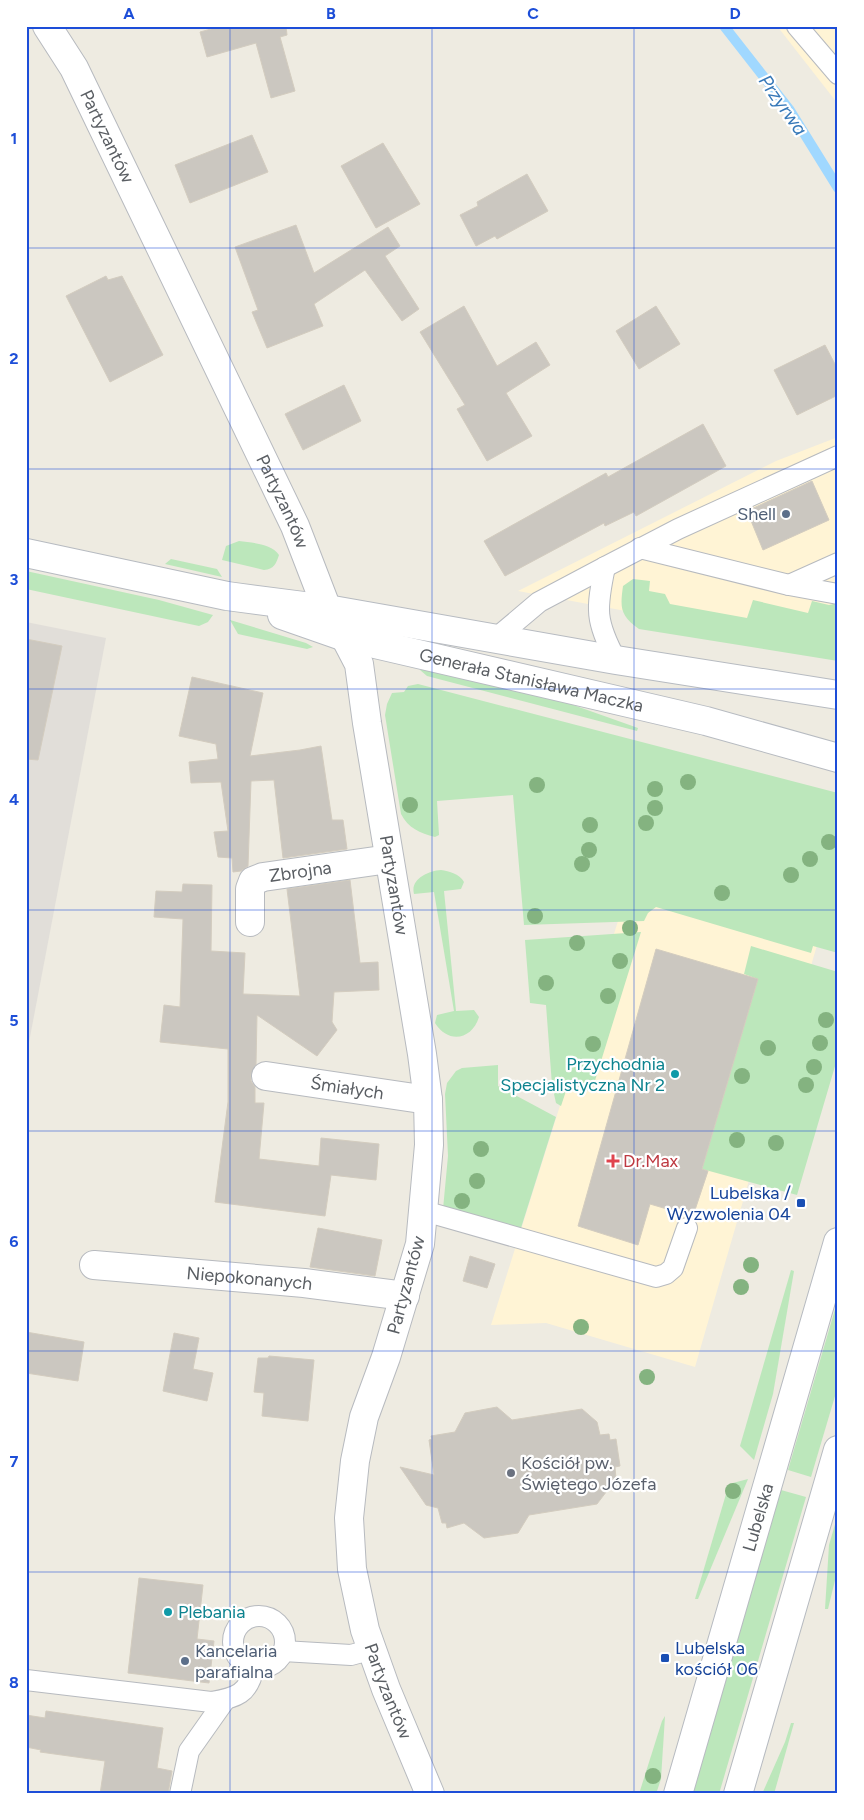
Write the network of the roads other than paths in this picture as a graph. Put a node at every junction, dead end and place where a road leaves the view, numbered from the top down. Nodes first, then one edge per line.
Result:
1 (47, 26) edge
2 (797, 26) edge
3 (838, 74) edge
4 (838, 456) edge
5 (640, 548) junction
6 (26, 553) edge
7 (838, 563) edge
8 (605, 567) junction
9 (789, 585) junction
10 (838, 594) edge
11 (227, 596) junction
12 (327, 609) junction
13 (346, 637) junction
14 (494, 640) junction
15 (616, 660) junction
16 (838, 695) edge
17 (838, 758) edge
18 (389, 859) junction
19 (250, 922) dead end
20 (266, 1076) dead end
21 (428, 1100) junction
22 (424, 1211) junction
23 (687, 1228) dead end
24 (838, 1242) edge
25 (94, 1265) dead end
26 (405, 1296) junction
27 (838, 1450) edge
28 (373, 1649) junction
29 (283, 1651) junction
30 (254, 1668) junction
31 (26, 1680) edge
32 (225, 1700) junction
33 (180, 1794) edge
34 (430, 1794) edge
35 (678, 1794) edge
36 (738, 1794) edge

1 - 12 street, Partyzantów
2 - 3 lane
4 - 5 lane
5 - 8 lane
5 - 9 lane
6 - 11 street, Generała Stanisława Maczka
7 - 9 lane
8 - 14 lane
8 - 15 lane
9 - 10 lane
11 - 12 street, Generała Stanisława Maczka
11 - 13 street, Generała Stanisława Maczka
12 - 13 street, Partyzantów
12 - 14 street, Generała Stanisława Maczka
13 - 17 street, Generała Stanisława Maczka
13 - 18 street, Partyzantów
14 - 15 street, Generała Stanisława Maczka
15 - 16 street, Generała Stanisława Maczka
18 - 19 street, Zbrojna
18 - 21 street, Partyzantów
20 - 21 street, Śmiałych
21 - 22 street, Partyzantów
22 - 23 lane
22 - 26 street, Partyzantów
24 - 35 street, Lubelska
25 - 26 street, Niepokonanych
26 - 28 street, Partyzantów
27 - 36 street
28 - 29 lane
28 - 34 street, Partyzantów
29 - 30 lane
29 - 30 lane
30 - 32 lane
31 - 32 lane
32 - 33 lane

